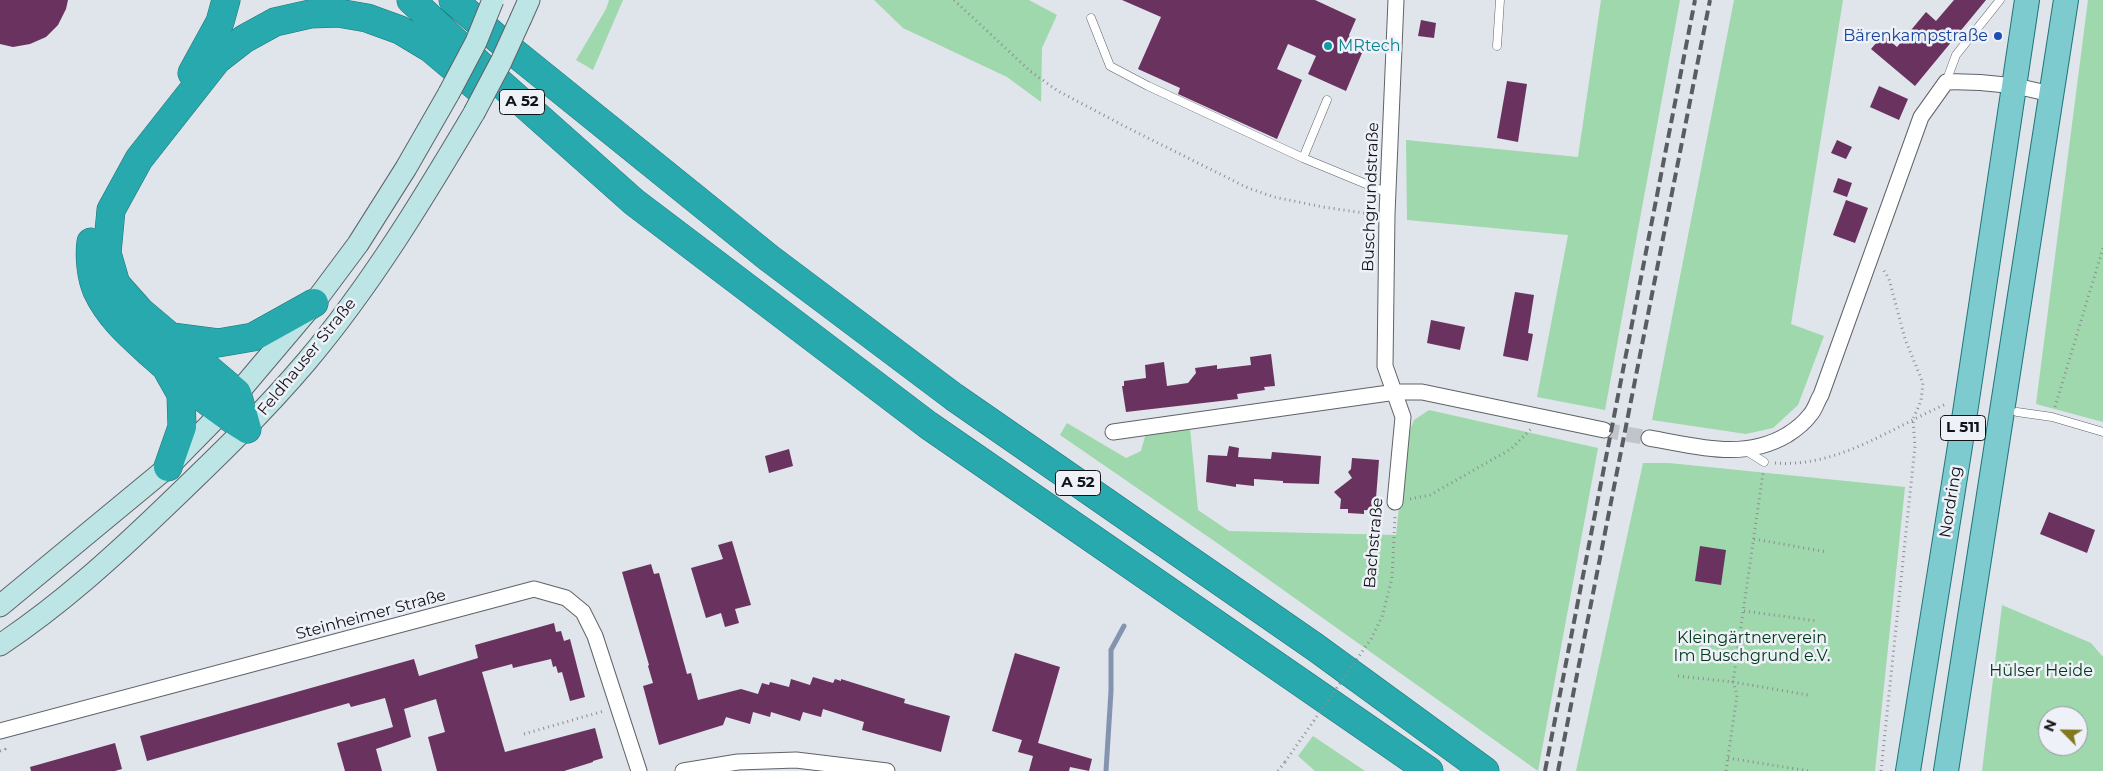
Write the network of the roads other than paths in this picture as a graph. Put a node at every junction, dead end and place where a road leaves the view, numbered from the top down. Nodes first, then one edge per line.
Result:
1 (226, 0) edge
2 (411, 0) edge
3 (493, 0) edge
4 (1396, 0) edge
5 (1500, 0) edge
6 (2000, 0) edge
7 (2027, 0) edge
8 (2066, 0) edge
9 (456, 2) edge
10 (525, 9) edge
11 (1091, 18) dead end
12 (1497, 46) dead end
13 (1946, 82) junction
14 (2015, 85) junction
15 (2051, 94) junction
16 (1327, 100) dead end
17 (1303, 158) junction
18 (1388, 193) junction
19 (634, 202) junction
20 (314, 303) junction
21 (172, 337) junction
22 (166, 368) junction
23 (1396, 392) junction
24 (229, 403) junction
25 (2017, 412) dead end
26 (1403, 417) joint
27 (247, 429) junction
28 (1604, 430) tunnel mouth
29 (1113, 432) dead end
30 (2103, 432) edge
31 (1649, 438) tunnel mouth
32 (1745, 450) junction
33 (1764, 462) road end
34 (168, 467) junction
35 (1395, 502) road end
36 (0, 606) edge
37 (0, 645) edge
38 (0, 731) edge
39 (639, 771) edge
40 (682, 771) edge
41 (888, 771) edge
42 (1429, 771) edge
43 (1485, 771) edge
44 (1908, 771) edge
45 (1946, 771) edge

1 - 22 highway
2 - 19 highway, A 52
3 - 20 main road, Feldhauser Straße, bridge
4 - 18 street, Buschgrundstraße
5 - 12 lane
6 - 13 lane
7 - 14 main road, Nordring / L 511
8 - 15 main road, L 511
9 - 43 highway, A 52
10 - 27 main road, Feldhauser Straße, bridge
11 - 17 lane
13 - 14 street
13 - 32 street
14 - 15 street
14 - 44 main road, Nordring / L 511
15 - 45 main road, L 511
16 - 17 lane
17 - 18 lane
18 - 23 street, Buschgrundstraße
19 - 21 highway
19 - 42 highway, A 52
20 - 21 highway
20 - 24 main road, Feldhauser Straße
21 - 24 highway
22 - 24 highway
22 - 34 highway
23 - 26 street, Buschgrundstraße
23 - 28 street
23 - 29 street
24 - 27 highway
24 - 34 main road, Feldhauser Straße
25 - 30 lane
26 - 35 street, Bachstraße
27 - 37 main road, Feldhauser Straße
31 - 32 street
32 - 33 lane
34 - 36 main road, Feldhauser Straße
38 - 39 street, Steinheimer Straße
40 - 41 street

